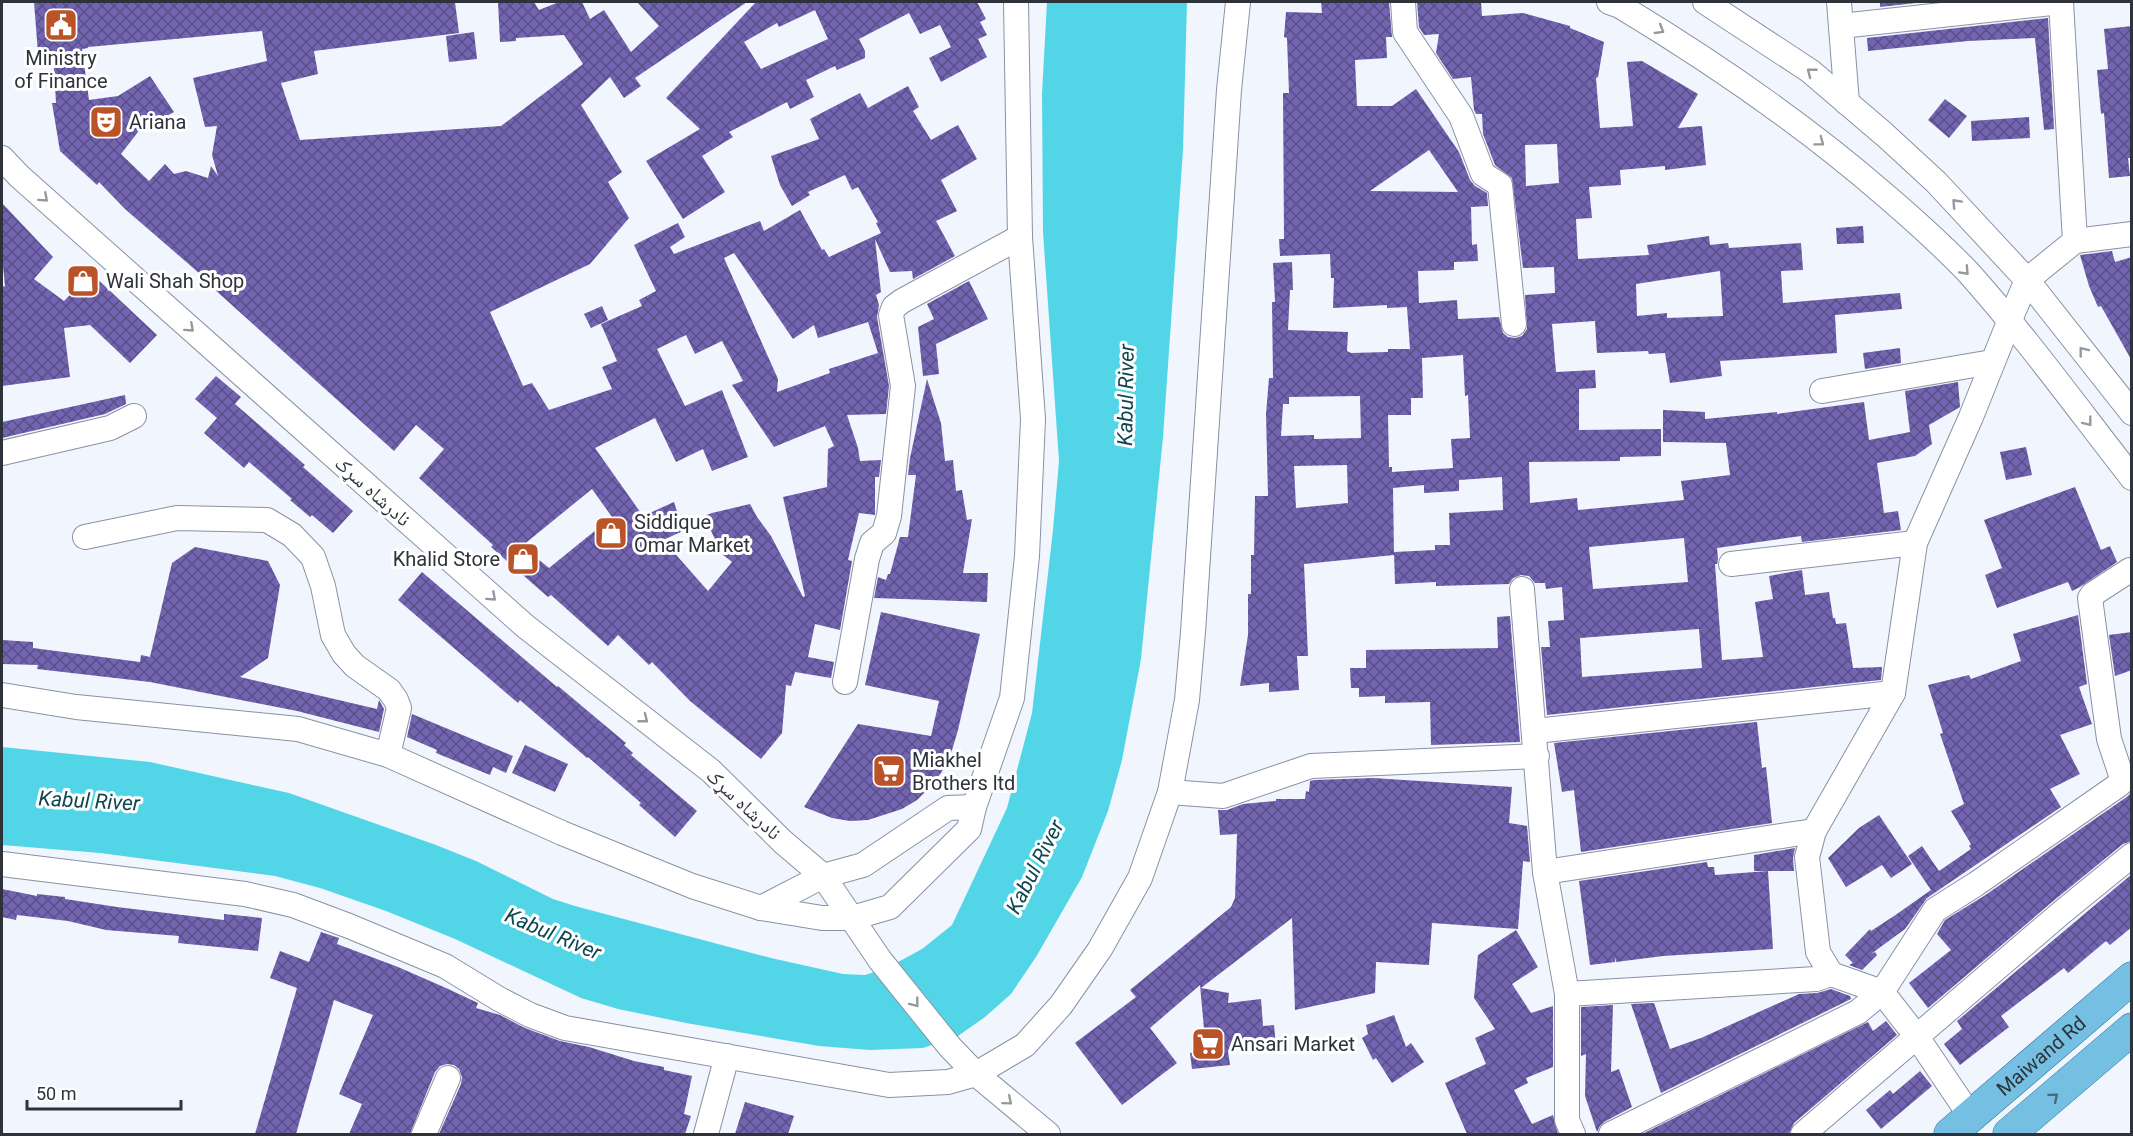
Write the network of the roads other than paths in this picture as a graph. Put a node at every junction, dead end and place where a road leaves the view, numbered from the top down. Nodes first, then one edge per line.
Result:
1 (1016, 2) edge
2 (1238, 2) edge
3 (1403, 2) edge
4 (1609, 2) edge
5 (1705, 2) edge
6 (1839, 2) edge
7 (2061, 2) edge
8 (1840, 26) junction
9 (1847, 103) junction
10 (2, 158) edge
11 (2132, 234) edge
12 (1020, 237) junction
13 (2075, 241) junction
14 (2027, 280) junction
15 (2009, 322) junction
16 (1514, 324) dead end
17 (1992, 363) junction
18 (1822, 391) dead end
19 (2132, 413) edge
20 (134, 416) dead end
21 (2, 453) edge
22 (2132, 478) edge
23 (85, 537) dead end
24 (1915, 543) junction
25 (1731, 564) dead end
26 (2130, 570) dead end
27 (1522, 589) dead end
28 (844, 682) dead end
29 (1893, 693) junction
30 (2, 695) edge
31 (1535, 731) junction
32 (388, 755) junction
33 (1537, 756) junction
34 (1170, 792) junction
35 (974, 807) junction
36 (1814, 831) junction
37 (2132, 855) edge
38 (2, 864) edge
39 (1545, 872) junction
40 (823, 876) junction
41 (761, 908) junction
42 (852, 918) junction
43 (1831, 974) junction
44 (2132, 978) edge
45 (1882, 992) junction
46 (1567, 994) junction
47 (2132, 1029) edge
48 (1917, 1037) junction
49 (727, 1056) junction
50 (975, 1074) junction
51 (448, 1078) dead end
52 (1961, 1126) edge
53 (424, 1134) edge
54 (706, 1134) edge
55 (1047, 1134) edge
56 (1573, 1134) edge
57 (1611, 1134) edge
58 (1803, 1134) edge
59 (2009, 1134) edge

1 - 12 street
2 - 34 street
3 - 16 street
4 -> 15 street
9 -> 5 street
6 - 8 street
7 - 8 street
7 - 13 street
8 - 9 street
14 -> 9 street
10 -> 40 street, نادرشاه سړک
11 - 13 street
12 - 28 street
12 - 35 street
13 - 14 street
14 - 15 street
19 -> 14 street
15 - 17 street
15 -> 22 street
17 - 18 street
17 - 24 street
20 - 21 street
23 - 32 street
24 - 25 street
24 - 29 street
26 - 45 street
27 - 31 street
29 - 31 street
29 - 36 street
30 - 32 street
31 - 33 street
32 - 41 street
33 - 34 street
33 - 39 street
34 - 50 street
35 - 40 street
35 - 42 street
36 - 39 street
36 - 43 street
37 - 48 street
38 - 49 street
39 - 46 street
40 - 41 street
40 - 42 street, نادرشاه سړک
41 - 42 street
42 -> 50 street, نادرشاه سړک
43 - 45 street
43 - 46 street
44 - 52 main road, Maiwand Rd
45 - 48 street
45 - 57 street
46 - 56 street
59 -> 47 main road, Maiwand Rd
48 - 52 street
48 - 58 street
49 - 50 street
49 - 54 street
50 -> 55 street, نادرشاه سړک
51 - 53 street

